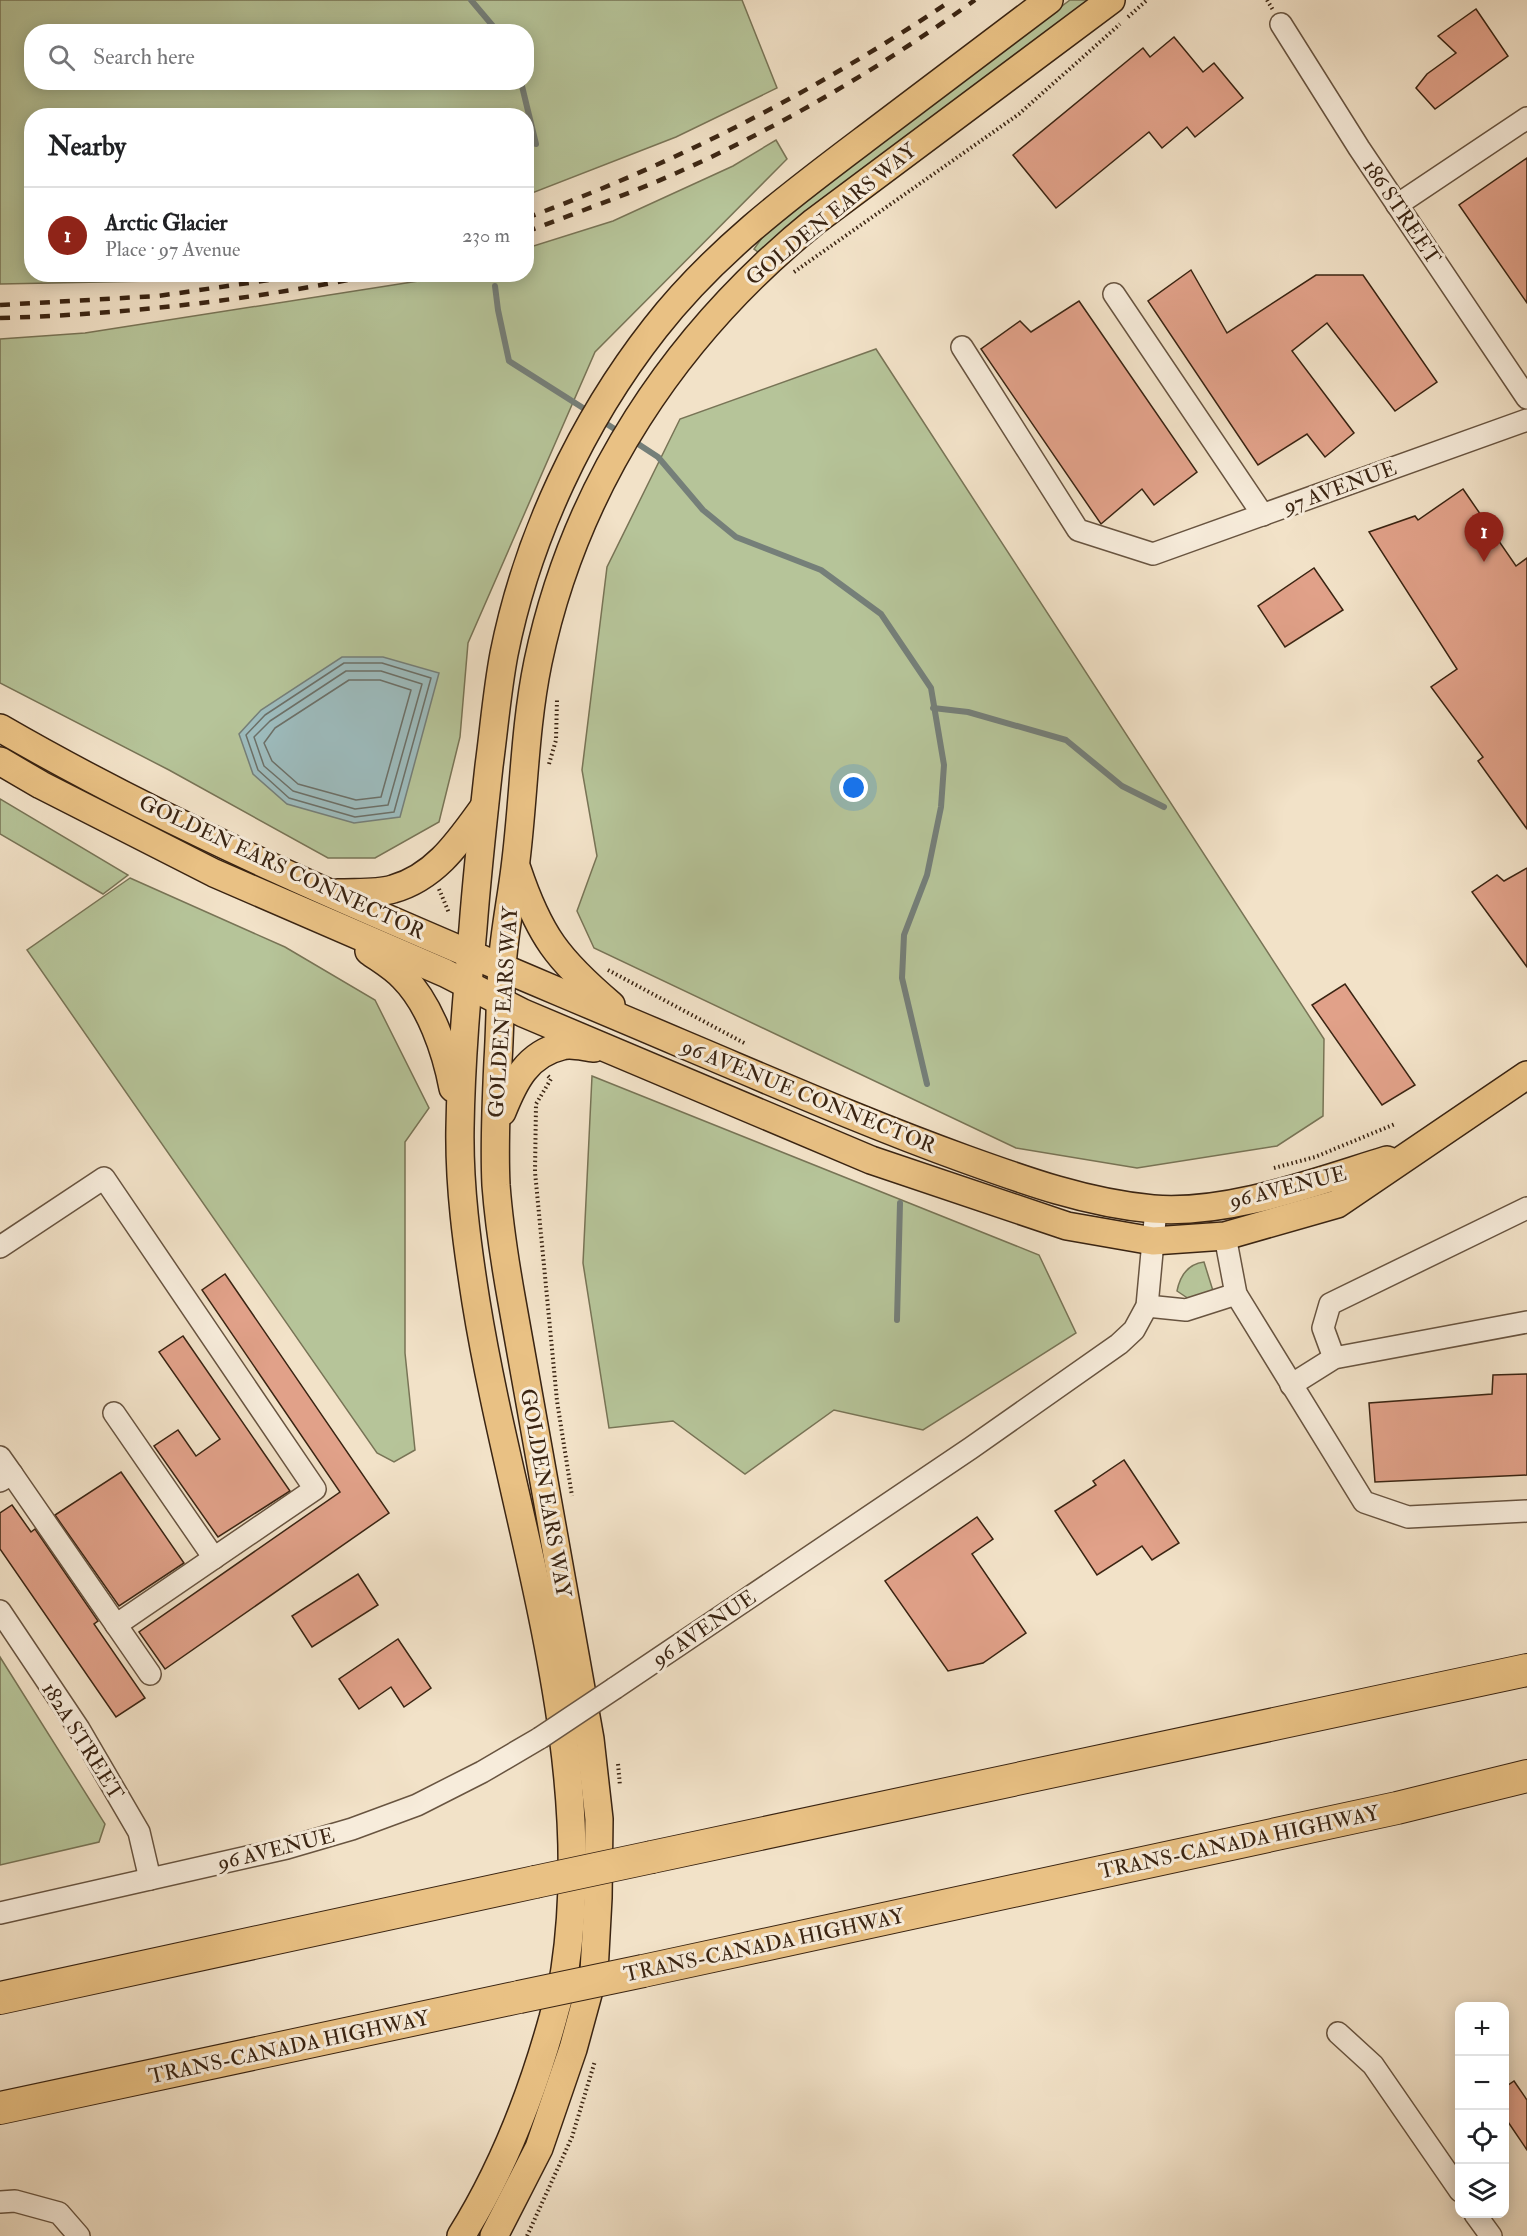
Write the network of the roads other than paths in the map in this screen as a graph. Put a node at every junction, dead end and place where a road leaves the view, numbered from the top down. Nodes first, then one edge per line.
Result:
1 (1049, 0) edge
2 (1111, 0) edge
3 (1281, 24) dead end
4 (1527, 118) edge
5 (1397, 205) junction
6 (1114, 294) dead end
7 (962, 347) dead end
8 (1527, 398) edge
9 (1527, 420) edge
10 (1263, 515) junction
11 (0, 728) edge
12 (0, 761) edge
13 (485, 806) junction
14 (516, 864) junction
15 (334, 893) junction
16 (333, 924) junction
17 (471, 952) junction
18 (502, 966) junction
19 (468, 984) junction
20 (500, 1000) junction
21 (630, 1021) junction
22 (612, 1049) junction
23 (1527, 1075) edge
24 (460, 1128) junction
25 (495, 1130) junction
26 (1413, 1152) junction
27 (1527, 1208) edge
28 (1156, 1209) junction
29 (1225, 1236) junction
30 (1153, 1241) junction
31 (0, 1247) edge
32 (1236, 1294) junction
33 (1147, 1306) junction
34 (1527, 1322) edge
35 (1334, 1358) junction
36 (1291, 1385) junction
37 (114, 1413) dead end
38 (4, 1470) edge
39 (1527, 1511) edge
40 (214, 1558) junction
41 (0, 1611) edge
42 (116, 1625) junction
43 (1527, 1670) edge
44 (150, 1674) dead end
45 (1527, 1776) edge
46 (150, 1878) junction
47 (0, 1913) edge
48 (0, 1998) edge
49 (1338, 2033) dead end
50 (0, 2108) edge
51 (1455, 2184) edge
52 (0, 2202) edge
53 (1478, 2218) edge
54 (79, 2236) edge
55 (461, 2236) edge
56 (494, 2236) edge
57 (1491, 2236) edge

1 - 13 main road, GOLDEN EARS WAY
2 - 14 main road, GOLDEN EARS WAY
3 - 5 street, 186 STREET
4 - 5 street
5 - 8 street, 186 STREET
6 - 10 street
7 - 10 street, 97 AVENUE
9 - 10 street, 97 AVENUE
11 - 15 main road, GOLDEN EARS CONNECTOR
12 - 16 main road, GOLDEN EARS CONNECTOR
13 - 15 main road
13 - 17 main road, GOLDEN EARS WAY
14 - 18 main road, GOLDEN EARS WAY
14 - 21 main road
15 - 17 main road, GOLDEN EARS CONNECTOR
16 - 19 main road, GOLDEN EARS CONNECTOR
16 - 24 main road
17 - 18 main road, 96 AVENUE CONNECTOR
17 - 19 main road, GOLDEN EARS WAY
18 - 20 main road, GOLDEN EARS WAY
18 - 21 main road, 96 AVENUE CONNECTOR
19 - 20 main road, 96 AVENUE CONNECTOR
19 - 24 main road, GOLDEN EARS WAY
20 - 22 main road, 96 AVENUE CONNECTOR
20 - 25 main road, GOLDEN EARS WAY
21 - 28 main road, 96 AVENUE CONNECTOR
22 - 25 main road
22 - 30 main road, 96 AVENUE CONNECTOR
23 - 26 main road, 96 AVENUE
24 - 55 main road, GOLDEN EARS WAY
25 - 56 main road, GOLDEN EARS WAY
26 - 28 main road, 96 AVENUE
26 - 29 main road, 96 AVENUE
27 - 35 street
28 - 30 street, 96 AVENUE
29 - 30 main road, 96 AVENUE
29 - 32 street
30 - 33 street, 96 AVENUE
31 - 40 street
32 - 33 street
32 - 36 street
33 - 46 street, 96 AVENUE, bridge
34 - 35 street
35 - 36 street
36 - 39 street
37 - 40 street
38 - 42 street
40 - 42 street
41 - 46 street, 182A STREET
42 - 44 street
43 - 48 highway, bridge
45 - 50 highway, TRANS-CANADA HIGHWAY, bridge
46 - 47 street, 96 AVENUE
49 - 51 street
52 - 54 street
53 - 57 street

